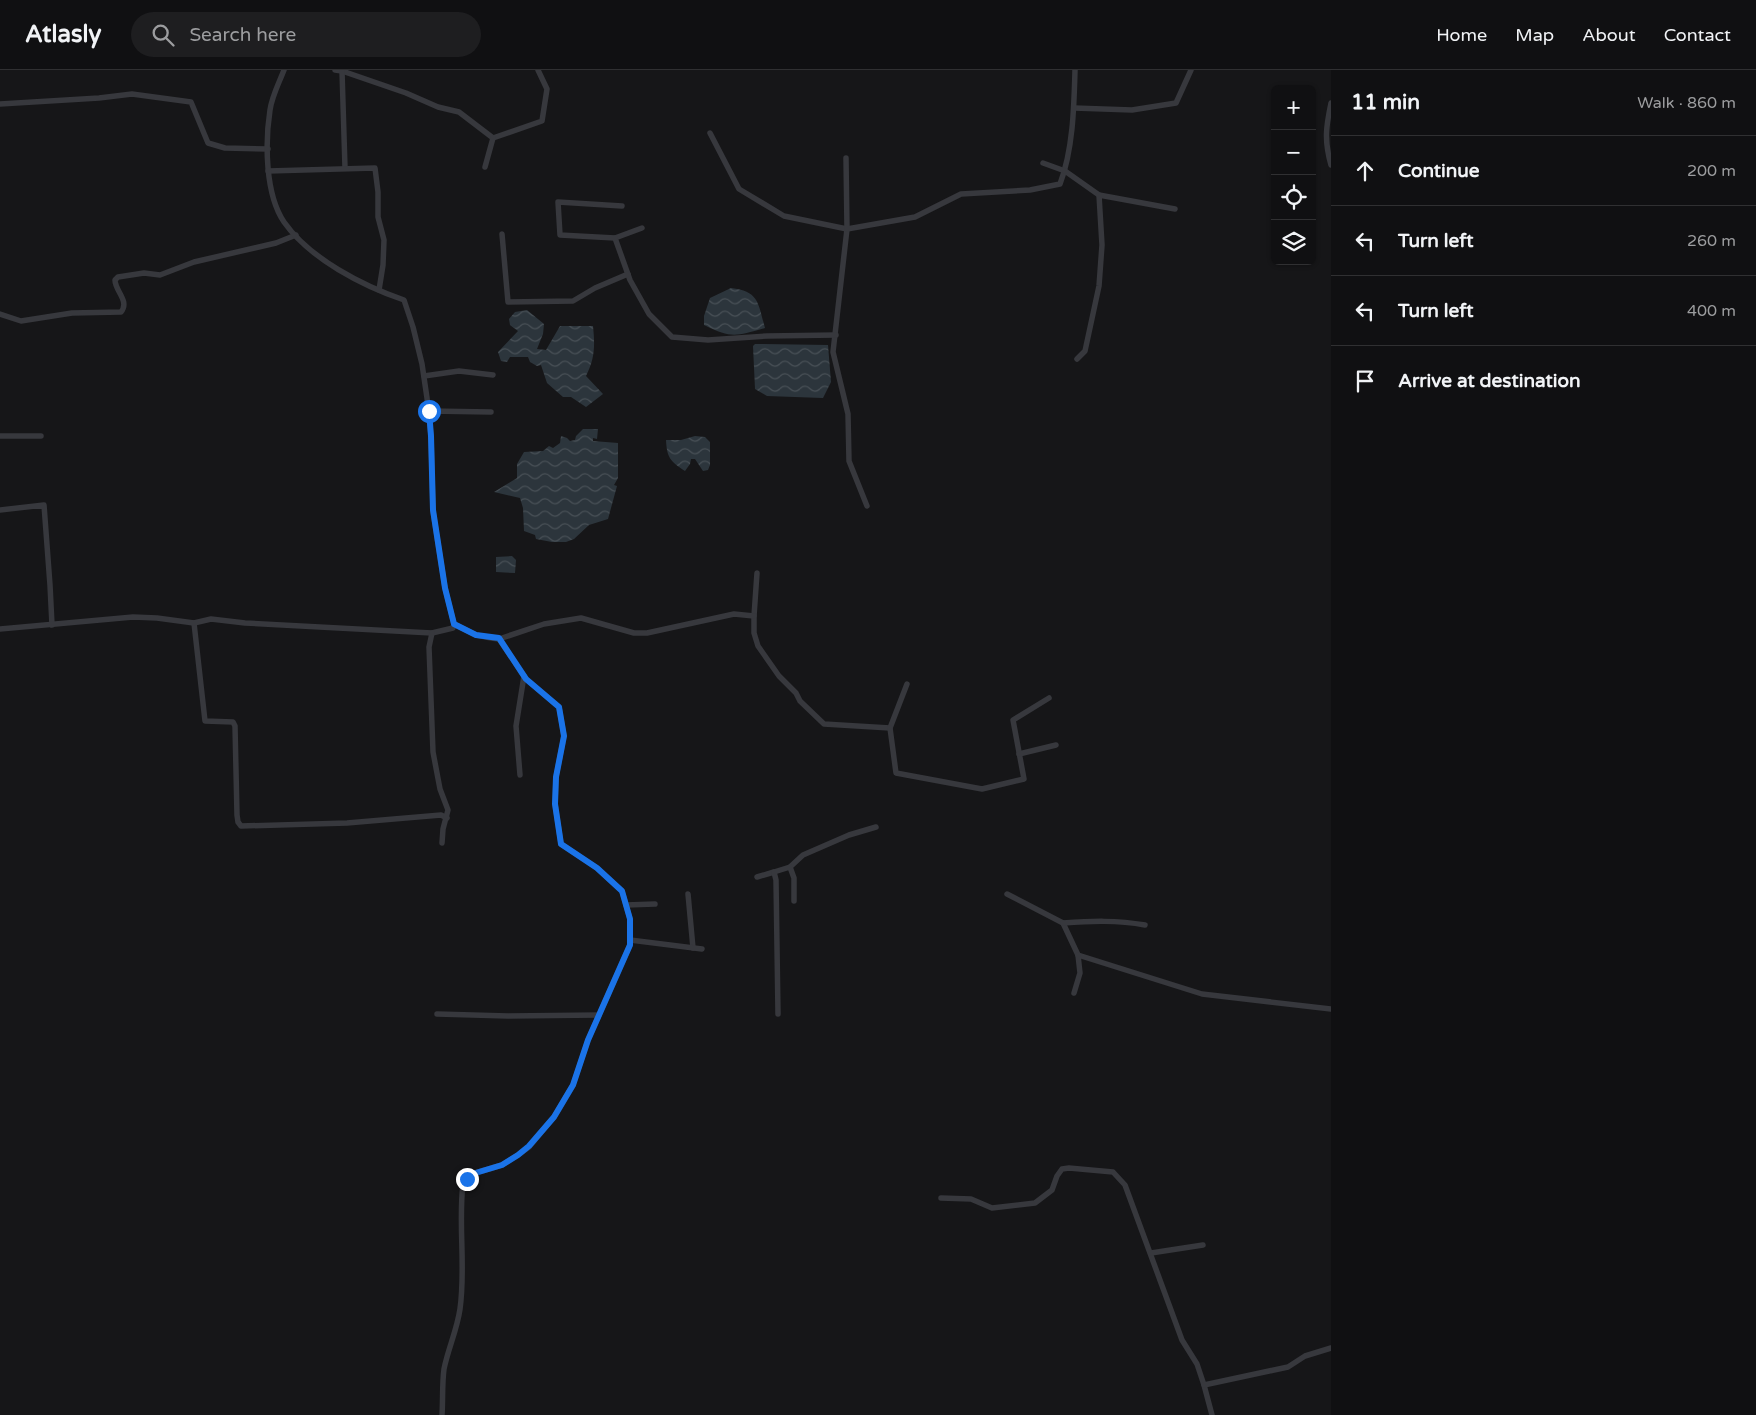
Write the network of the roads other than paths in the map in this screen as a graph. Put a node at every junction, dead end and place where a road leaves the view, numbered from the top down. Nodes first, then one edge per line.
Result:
1 (284, 70) edge
2 (335, 70) edge
3 (538, 70) edge
4 (1075, 70) edge
5 (1191, 70) edge
6 (342, 71) edge
7 (1331, 103) edge
8 (0, 104) edge
9 (1074, 108) junction
10 (710, 133) dead end
11 (493, 138) junction
12 (268, 149) junction
13 (846, 158) dead end
14 (1043, 163) dead end
15 (1331, 165) edge
16 (345, 168) junction
17 (485, 168) dead end
18 (268, 171) junction
19 (1065, 171) junction
20 (1099, 195) junction
21 (622, 206) dead end
22 (1175, 209) dead end
23 (642, 228) dead end
24 (847, 228) junction
25 (502, 234) dead end
26 (296, 235) junction
27 (615, 238) junction
28 (628, 274) junction
29 (379, 290) junction
30 (0, 314) edge
31 (836, 335) junction
32 (1077, 359) dead end
33 (493, 375) dead end
34 (424, 376) junction
35 (429, 411) junction
36 (491, 412) dead end
37 (0, 436) edge
38 (41, 436) dead end
39 (868, 506) dead end
40 (0, 510) edge
41 (757, 573) dead end
42 (754, 616) junction
43 (194, 623) junction
44 (454, 624) junction
45 (52, 625) junction
46 (0, 629) edge
47 (432, 633) junction
48 (499, 638) junction
49 (524, 676) junction
50 (908, 684) dead end
51 (1049, 698) dead end
52 (890, 728) junction
53 (1056, 745) dead end
54 (1019, 754) junction
55 (520, 775) dead end
56 (447, 818) junction
57 (876, 827) dead end
58 (442, 843) dead end
59 (790, 868) junction
60 (774, 872) junction
61 (757, 877) dead end
62 (688, 894) dead end
63 (1007, 894) dead end
64 (794, 900) dead end
65 (654, 904) dead end
66 (626, 905) junction
67 (1063, 923) junction
68 (1145, 925) dead end
69 (630, 940) junction
70 (693, 948) junction
71 (702, 949) dead end
72 (1078, 955) junction
73 (1074, 993) dead end
74 (1331, 1009) edge
75 (437, 1014) dead end
76 (778, 1014) dead end
77 (599, 1015) junction
78 (941, 1198) dead end
79 (1203, 1245) dead end
80 (1151, 1253) junction
81 (1331, 1348) edge
82 (1204, 1385) junction
83 (442, 1415) edge
84 (1212, 1415) edge

1 - 12 street
2 - 6 street
3 - 11 street
4 - 9 street
5 - 9 street
6 - 11 street
6 - 16 street
7 - 15 street
8 - 12 street
9 - 19 street
10 - 24 street
11 - 17 street
12 - 18 street
13 - 24 street
14 - 19 street
16 - 18 street
16 - 29 street
18 - 26 street
19 - 20 street
19 - 24 street
20 - 22 street
20 - 32 street
21 - 27 street
23 - 27 street
24 - 31 street
25 - 28 street
26 - 29 street
26 - 30 street
27 - 28 street
28 - 31 street
29 - 34 street
31 - 39 street
33 - 34 street
34 - 35 street
35 - 36 street
35 - 44 street
37 - 38 street
40 - 45 street
41 - 42 street
42 - 48 street
42 - 52 street
43 - 45 street
43 - 47 street
43 - 56 street
44 - 47 street
44 - 48 street
45 - 46 street
47 - 56 street
48 - 49 street
49 - 55 street
49 - 66 street
50 - 52 street
51 - 54 street
52 - 54 street
53 - 54 street
56 - 58 street
57 - 59 street
59 - 60 street
59 - 64 street
60 - 61 street
60 - 76 street
62 - 70 street
63 - 67 street
65 - 66 street
66 - 69 street
67 - 68 street
67 - 72 street
69 - 70 street
69 - 77 street
70 - 71 street
72 - 73 street
72 - 74 street
75 - 77 street
77 - 83 street
78 - 80 street
79 - 80 street
80 - 82 street
81 - 82 street
82 - 84 street

